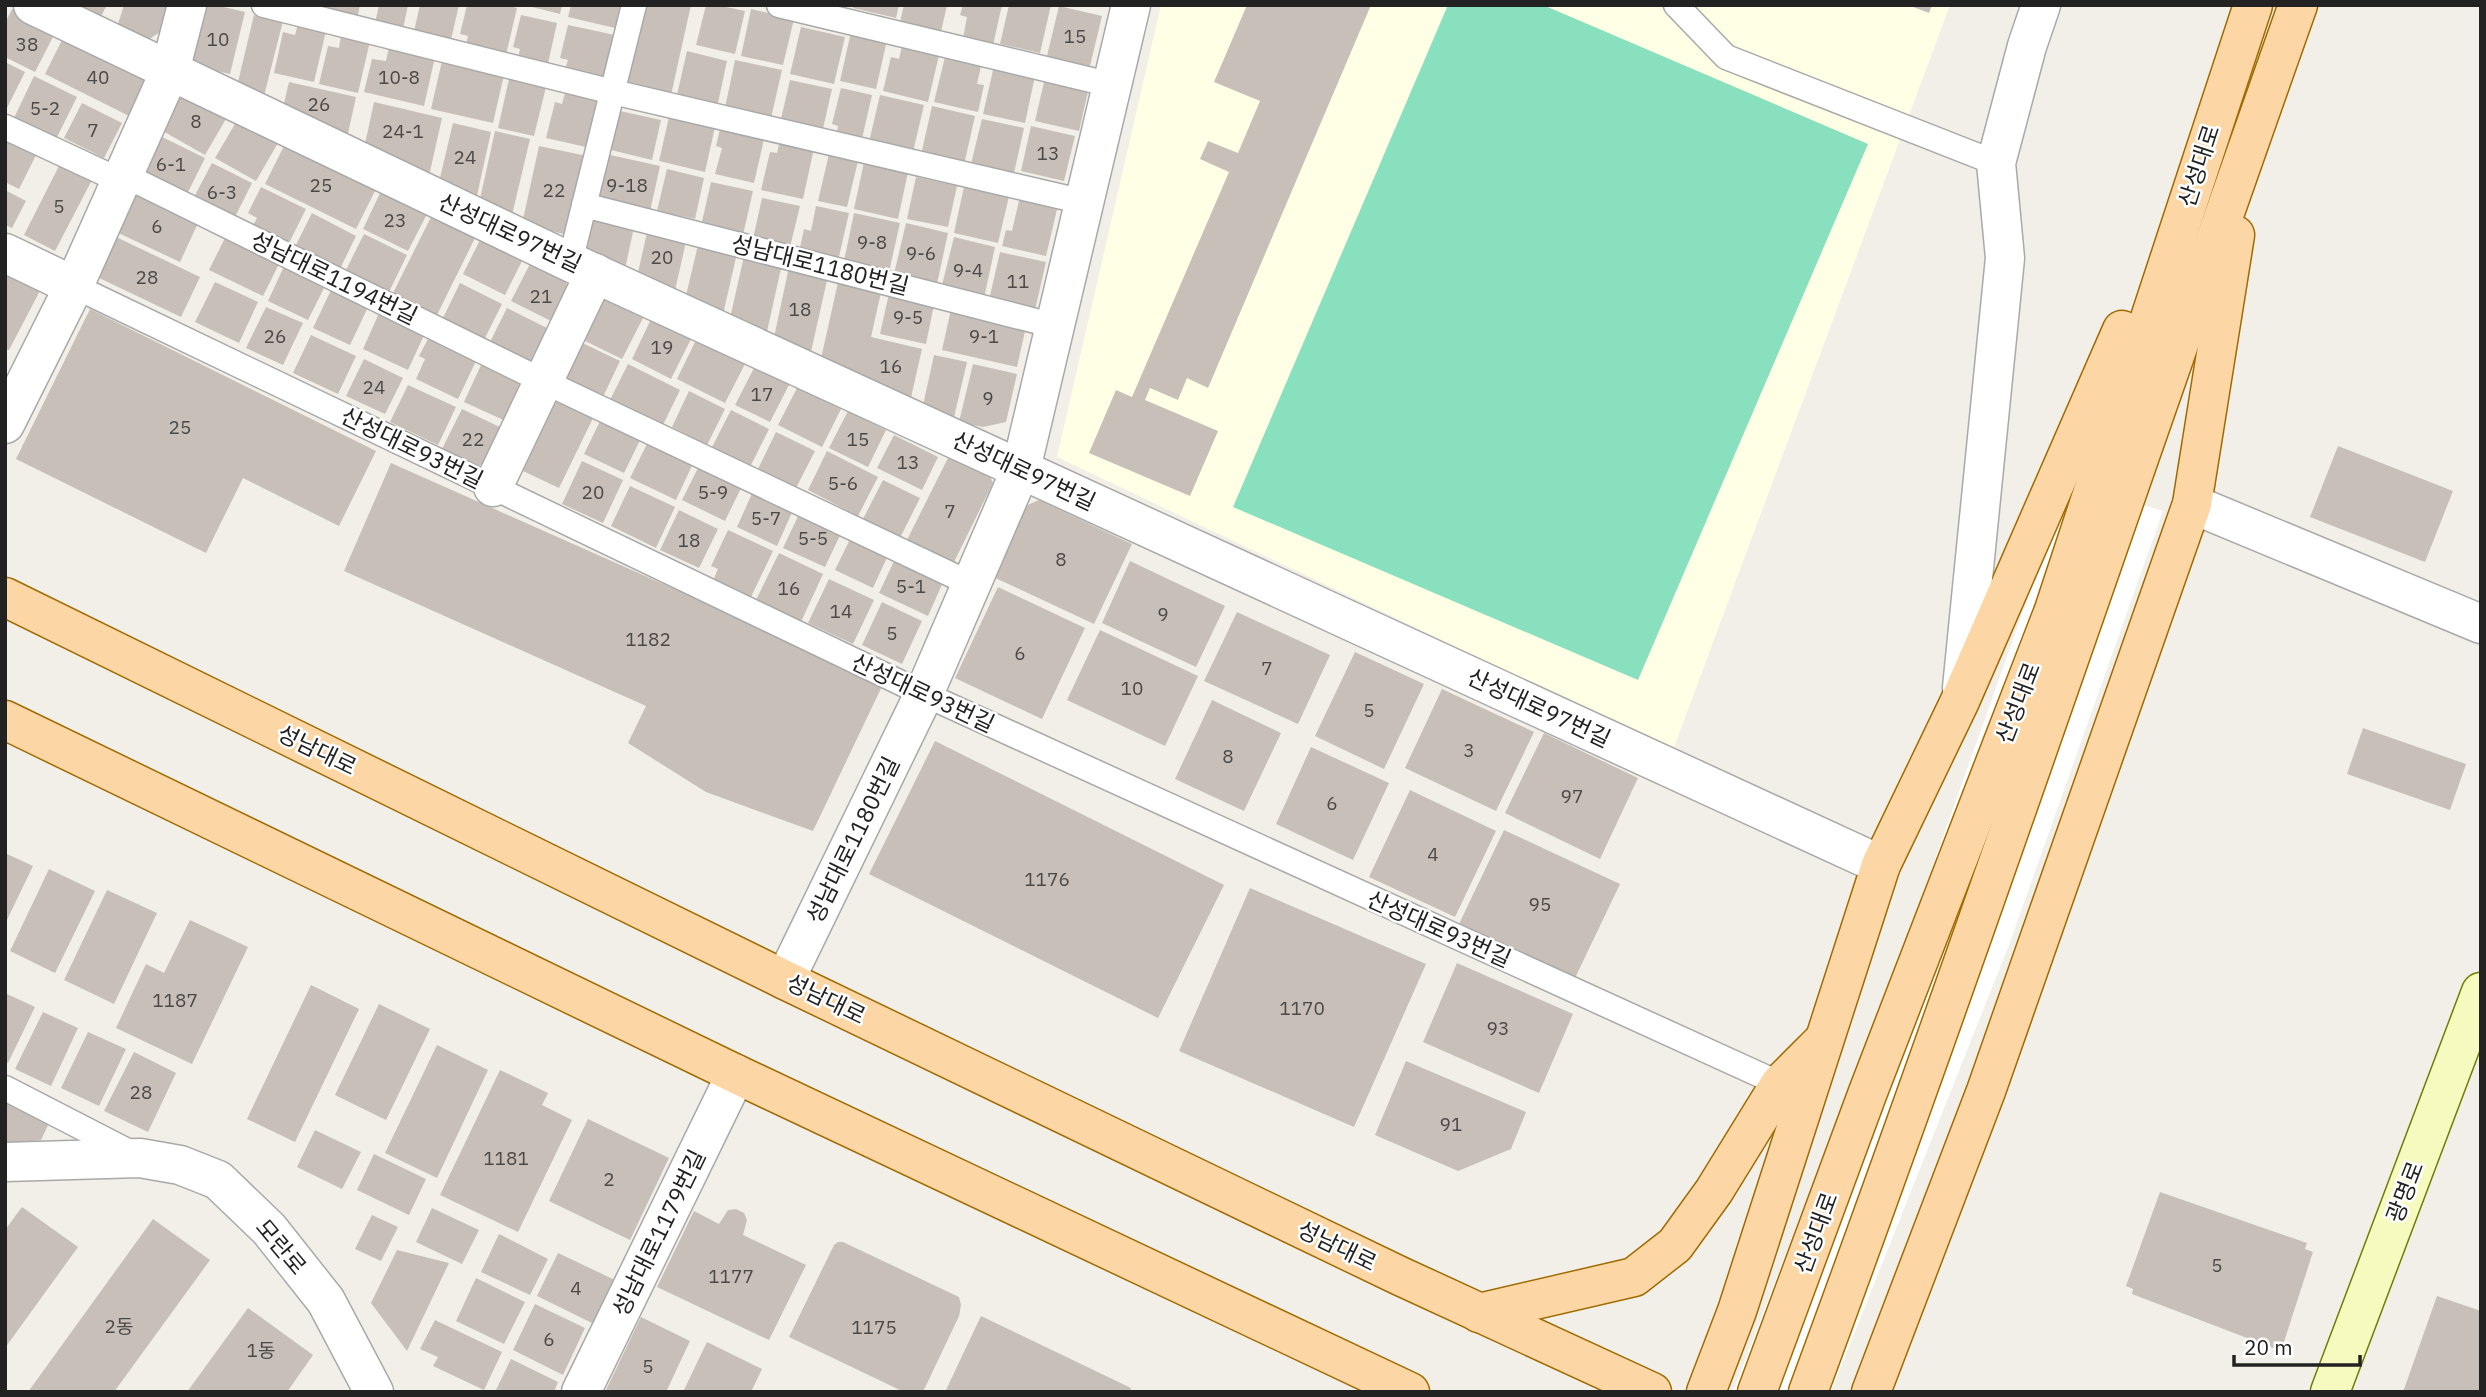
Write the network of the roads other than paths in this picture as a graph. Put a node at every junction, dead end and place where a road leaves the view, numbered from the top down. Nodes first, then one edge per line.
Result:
1 (33, 5) edge
2 (187, 5) edge
3 (264, 5) edge
4 (634, 5) edge
5 (779, 5) edge
6 (1131, 5) edge
7 (1676, 5) edge
8 (2041, 5) edge
9 (2253, 5) edge
10 (2298, 5) edge
11 (170, 71) junction
12 (1112, 85) junction
13 (613, 92) junction
14 (2213, 121) junction
15 (5, 127) edge
16 (2252, 135) junction
17 (1996, 163) junction
18 (122, 178) junction
19 (1084, 202) junction
20 (584, 205) junction
21 (5, 253) edge
22 (582, 267) junction
23 (74, 286) junction
24 (1055, 326) junction
25 (543, 381) junction
26 (5, 424) edge
27 (1021, 470) junction
28 (493, 487) junction
29 (2192, 504) junction
30 (971, 584) junction
31 (5, 597) edge
32 (2067, 616) junction
33 (2481, 624) edge
34 (924, 694) junction
35 (1961, 701) junction
36 (5, 720) edge
37 (1881, 865) junction
38 (785, 980) junction
39 (2481, 992) edge
40 (1826, 1038) junction
41 (736, 1074) junction
42 (1780, 1084) junction
43 (5, 1088) edge
44 (140, 1158) junction
45 (5, 1162) edge
46 (1479, 1313) junction
47 (374, 1392) edge
48 (581, 1392) edge
49 (1409, 1392) edge
50 (1652, 1392) edge
51 (1706, 1392) edge
52 (1757, 1392) edge
53 (1808, 1392) edge
54 (1871, 1392) edge
55 (2330, 1392) edge

1 - 11 street, 산성대로97번길
2 - 11 street
3 - 13 lane
4 - 13 lane
5 - 12 lane
6 - 12 street, 성남대로1180번길
7 - 17 lane
8 - 17 street
9 - 14 main road, 산성대로
10 - 16 main road, 산성대로
11 - 18 street
11 - 22 street, 산성대로97번길
12 - 19 street, 성남대로1180번길
13 - 19 lane
13 - 20 lane
14 - 32 main road, 산성대로
14 - 35 main road
15 - 18 lane, 성남대로1194번길
16 - 29 main road
16 - 32 main road, 산성대로
17 - 35 street
18 - 23 street
18 - 25 lane, 성남대로1194번길
19 - 24 street, 성남대로1180번길
20 - 22 lane
20 - 24 lane, 성남대로1180번길
21 - 23 street
22 - 25 street
22 - 27 street, 산성대로97번길
23 - 26 street
23 - 28 lane, 산성대로93번길
24 - 27 street, 성남대로1180번길
25 - 28 street
25 - 30 lane
27 - 30 street, 성남대로1180번길
27 - 37 street, 산성대로97번길
28 - 34 lane, 산성대로93번길
29 - 33 street
29 - 54 main road
30 - 34 street, 성남대로1180번길
31 - 38 main road, 성남대로
32 - 52 main road, 산성대로
32 - 53 main road, 산성대로
34 - 38 street, 성남대로1180번길
34 - 42 lane, 산성대로93번길
35 - 37 main road
36 - 41 main road
37 - 40 main road
38 - 46 main road, 성남대로
39 - 55 main road, 광명로
40 - 42 main road
40 - 51 main road
41 - 48 street, 성남대로1179번길
41 - 49 main road
42 - 46 main road
43 - 44 lane, 모란로
44 - 45 street, 모란로
44 - 47 street, 모란로
46 - 50 main road, 성남대로

